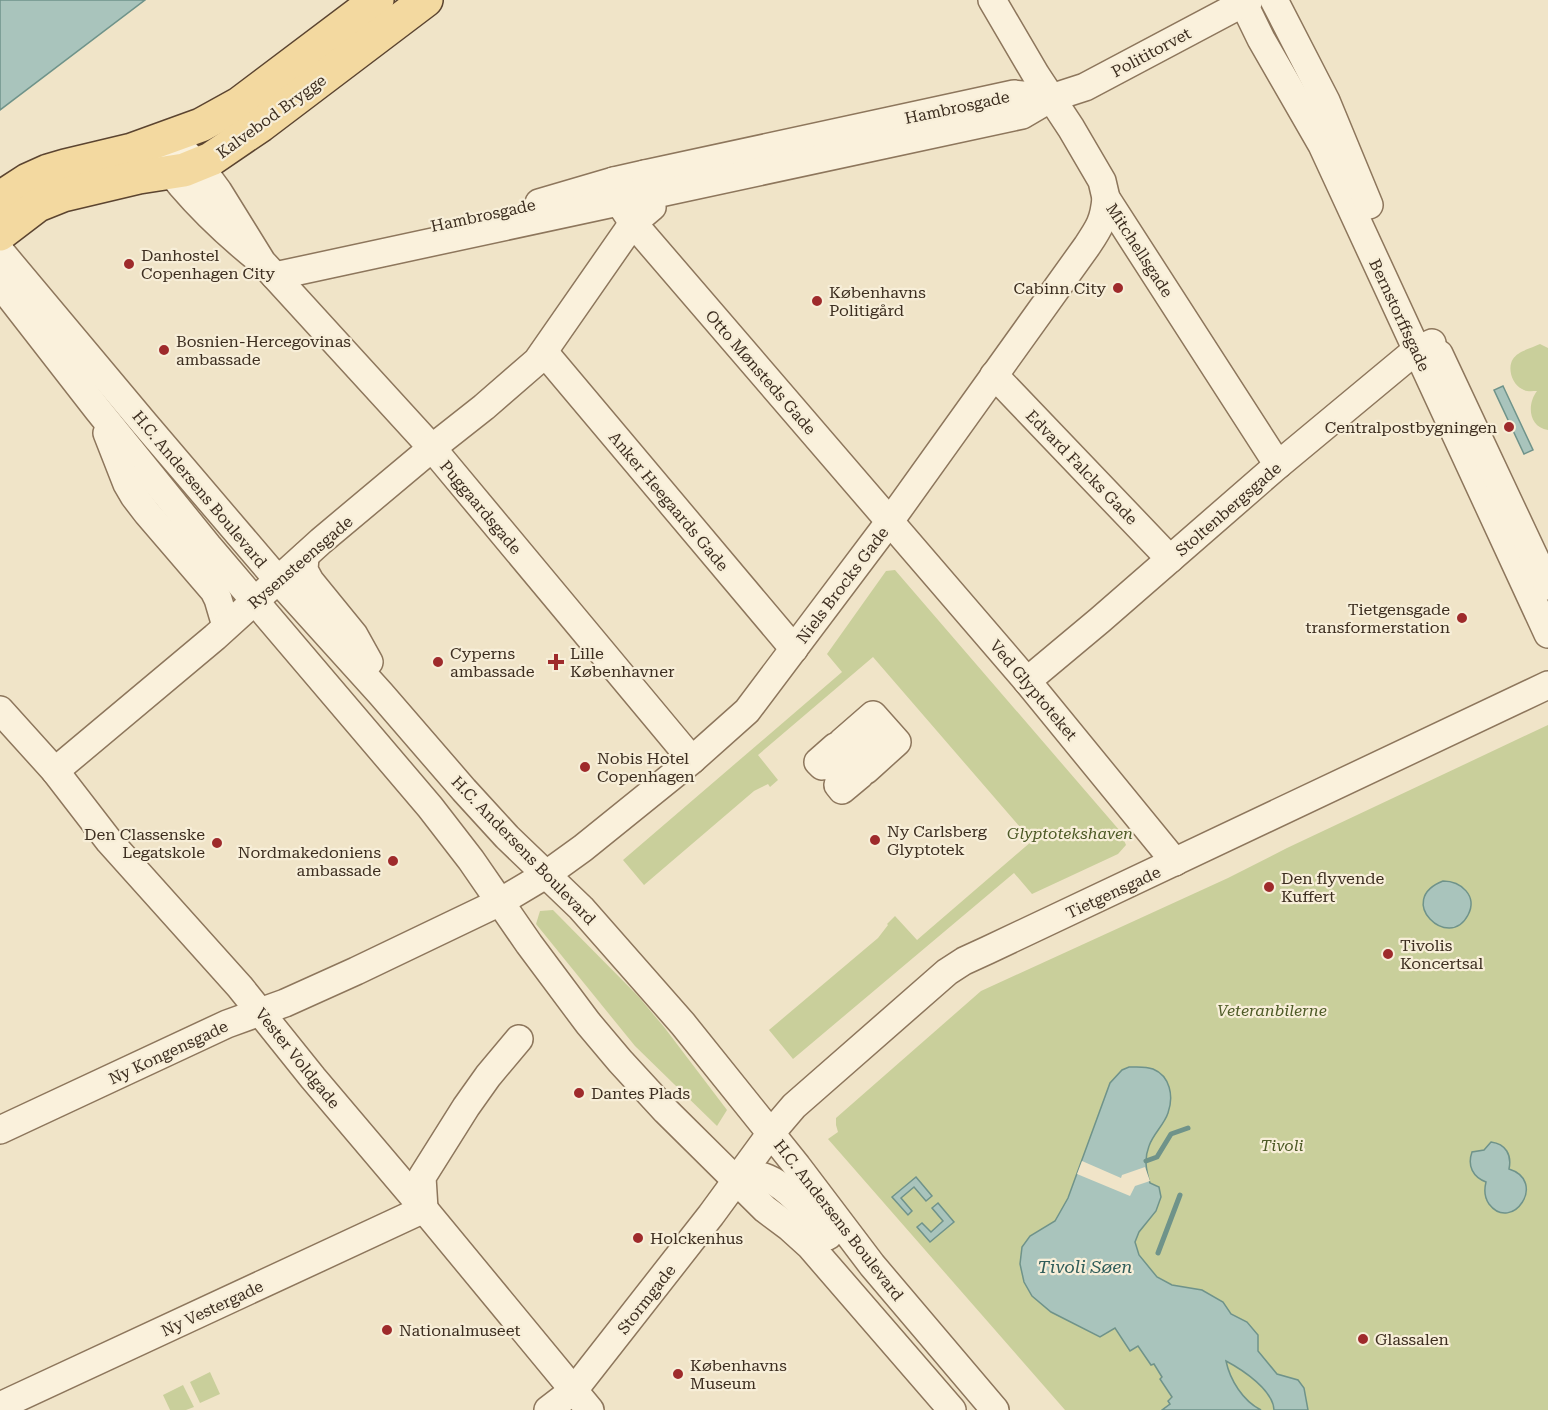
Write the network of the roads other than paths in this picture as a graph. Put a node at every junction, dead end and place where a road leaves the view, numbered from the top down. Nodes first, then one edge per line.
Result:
1 (376, 0) edge
2 (426, 0) edge
3 (992, 0) edge
4 (1274, 0) edge
5 (1245, 1) edge
6 (1051, 98) junction
7 (162, 140) junction
8 (184, 169) junction
9 (647, 185) junction
10 (0, 198) edge
11 (1106, 198) junction
12 (622, 202) junction
13 (0, 234) edge
14 (0, 251) edge
15 (268, 269) junction
16 (7, 281) edge
17 (1425, 347) junction
18 (544, 352) junction
19 (994, 375) junction
20 (98, 410) junction
21 (432, 448) junction
22 (1278, 465) junction
23 (890, 520) junction
24 (305, 556) junction
25 (1170, 559) junction
26 (278, 580) junction
27 (1548, 586) edge
28 (255, 601) junction
29 (226, 626) junction
30 (1548, 634) edge
31 (794, 649) junction
32 (1027, 681) junction
33 (1548, 685) edge
34 (381, 694) junction
35 (0, 710) edge
36 (692, 760) junction
37 (55, 771) junction
38 (1175, 862) junction
39 (547, 874) junction
40 (500, 902) junction
41 (261, 1012) junction
42 (519, 1039) dead end
43 (0, 1130) edge
44 (771, 1133) junction
45 (737, 1181) junction
46 (424, 1209) junction
47 (582, 1400) edge
48 (0, 1407) edge
49 (548, 1410) edge
50 (952, 1410) edge
51 (990, 1410) edge
52 (995, 1410) edge

1 - 7 main road, Kalvebod Brygge
2 - 8 main road, Kalvebod Brygge
3 - 6 street, Mitchellsgade
4 - 17 street, Bernstorffsgade
5 - 6 street, Polititorvet
5 - 17 street, Bernstorffsgade
6 - 9 street, Hambrosgade
6 - 11 street, Mitchellsgade
7 - 8 street, Puggaardsgade
7 - 10 main road, Kalvebod Brygge
8 - 13 main road, Kalvebod Brygge
8 - 15 street, Puggaardsgade
9 - 12 street, Hambrosgade
9 - 12 street, Rysensteensgade
11 - 19 street, Niels Brocks Gade
11 - 22 street, Mitchellsgade
12 - 15 street, Hambrosgade
12 - 18 street, Rysensteensgade
12 - 23 street, Otto Mønsteds Gade
14 - 16 street
15 - 21 street, Puggaardsgade
16 - 20 street, H.C. Andersens Boulevard
16 - 26 street, H.C. Andersens Boulevard
17 - 22 street, Stoltenbergsgade
17 - 27 street, Bernstorffsgade
17 - 30 street, Bernstorffsgade
18 - 21 street, Rysensteensgade
18 - 31 street, Anker Heegaards Gade
19 - 23 street, Niels Brocks Gade
19 - 25 street, Edvard Falcks Gade
20 - 28 street, H.C. Andersens Boulevard
20 - 29 street
21 - 24 street, Rysensteensgade
21 - 36 street, Puggaardsgade
22 - 25 street, Stoltenbergsgade
23 - 31 street, Niels Brocks Gade
23 - 32 street, Ved Glyptoteket
24 - 26 street, Rysensteensgade
24 - 34 street
25 - 32 street, Stoltenbergsgade
26 - 28 street, Rysensteensgade
26 - 34 street, H.C. Andersens Boulevard
28 - 29 street, Rysensteensgade
28 - 40 street, H.C. Andersens Boulevard
29 - 37 street, Rysensteensgade
31 - 36 street, Niels Brocks Gade
32 - 38 street, Ved Glyptoteket
33 - 38 street, Tietgensgade
34 - 39 street, H.C. Andersens Boulevard
35 - 37 street, Vester Voldgade
36 - 39 street, Niels Brocks Gade
37 - 41 street, Vester Voldgade
38 - 44 street, Tietgensgade
39 - 40 street, Niels Brocks Gade
39 - 44 street, H.C. Andersens Boulevard
40 - 41 street, Ny Kongensgade
40 - 45 street, H.C. Andersens Boulevard
41 - 43 street, Ny Kongensgade
41 - 46 street, Vester Voldgade
42 - 46 street
44 - 45 street, Tietgensgade
44 - 52 street, H.C. Andersens Boulevard
45 - 47 street, Stormgade
45 - 50 street, H.C. Andersens Boulevard
45 - 51 street
46 - 47 street, Vester Voldgade
46 - 48 street, Ny Vestergade
47 - 49 street, Stormgade

